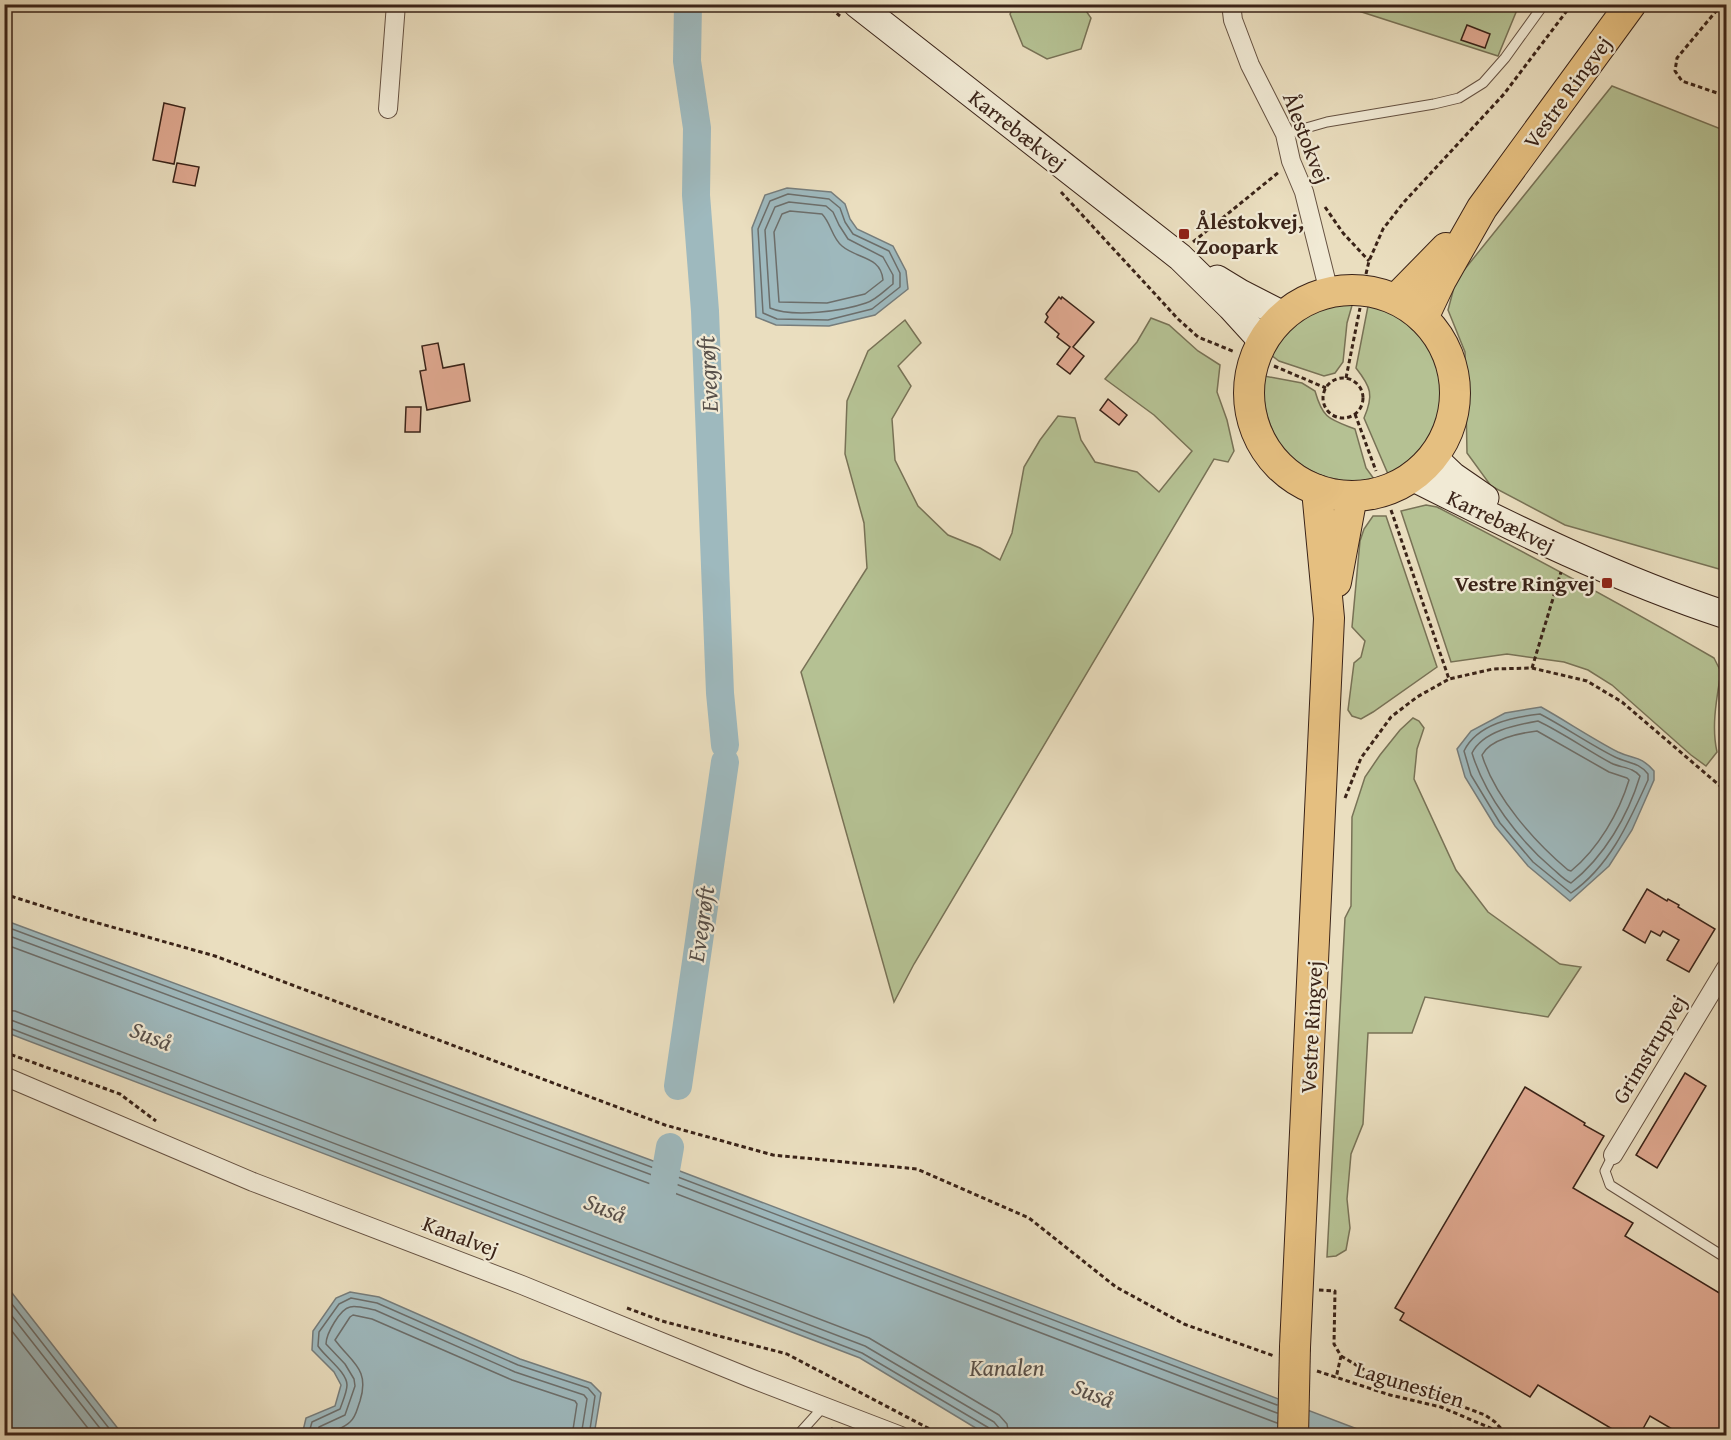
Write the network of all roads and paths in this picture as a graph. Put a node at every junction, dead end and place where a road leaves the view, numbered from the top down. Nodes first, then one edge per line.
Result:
1 (396, 4) edge
2 (825, 4) edge
3 (1231, 4) edge
4 (1505, 4) edge
5 (1511, 4) edge
6 (1544, 4) edge
7 (1572, 4) edge
8 (1631, 4) edge
9 (1722, 4) edge
10 (850, 12) edge
11 (1726, 96) edge
12 (388, 109) dead end
13 (1284, 134) junction
14 (1291, 161) junction
15 (1053, 186) dead end
16 (1304, 192) junction
17 (1482, 208) junction
18 (1180, 256) junction
19 (1369, 261) junction
20 (1366, 274) dead end
21 (1329, 292) junction
22 (1396, 299) junction
23 (1360, 308) dead end
24 (1283, 315) junction
25 (1423, 318) junction
26 (1235, 352) dead end
27 (1268, 354) junction
28 (1346, 378) junction
29 (1326, 388) junction
30 (1355, 414) junction
31 (1433, 457) junction
32 (1376, 471) dead end
33 (1412, 477) junction
34 (1317, 490) junction
35 (1352, 496) junction
36 (1390, 510) dead end
37 (1567, 573) dead end
38 (1726, 598) edge
39 (1726, 615) edge
40 (1329, 618) junction
41 (1532, 668) junction
42 (1449, 680) junction
43 (1726, 791) edge
44 (1344, 800) dead end
45 (4, 894) edge
46 (1726, 968) edge
47 (4, 1052) edge
48 (4, 1076) edge
49 (158, 1123) dead end
50 (1613, 1155) joint
51 (417, 1226) dead end
52 (459, 1242) dead end
53 (1726, 1258) edge
54 (1317, 1290) dead end
55 (619, 1305) dead end
56 (1288, 1353) junction
57 (1341, 1356) junction
58 (1314, 1370) dead end
59 (1336, 1378) junction
60 (825, 1406) junction
61 (1508, 1435) edge
62 (797, 1436) edge
63 (902, 1436) edge
64 (943, 1436) edge
65 (1293, 1436) edge

1 - 12 street
2 - 10 path
3 - 13 street, Ålestokvej
4 - 5 lane
6 - 13 lane
7 - 19 path
8 - 17 main road, Vestre Ringvej
9 - 11 path
10 - 18 street, Karrebækvej
13 - 14 street, Ålestokvej
14 - 16 street, Ålestokvej
14 - 18 path
15 - 26 path
16 - 19 path
16 - 21 street, Ålestokvej
17 - 22 main road, Vestre Ringvej
17 - 25 main road, Vestre Ringvej
18 - 24 street, Karrebækvej
18 - 27 street, Karrebækvej
19 - 20 path
21 - 22 main road
21 - 24 main road
22 - 25 main road
23 - 28 path
24 - 27 main road
25 - 31 main road
27 - 29 path
27 - 34 main road
28 - 29 path
28 - 30 path
29 - 30 path
30 - 32 path
31 - 33 main road
31 - 38 street, Karrebækvej
33 - 35 main road
33 - 39 street, Karrebækvej
34 - 35 main road
34 - 40 main road, Vestre Ringvej
35 - 40 main road, Vestre Ringvej
36 - 42 path
37 - 41 path
40 - 56 main road, Vestre Ringvej
41 - 42 path
41 - 43 path
42 - 44 path
45 - 56 path
46 - 50 street, Grimstrupvej
47 - 49 path
48 - 60 street, Kanalvej
50 - 53 lane
51 - 52 path
54 - 57 path, Lagunestien
55 - 64 path
56 - 65 main road, Vestre Ringvej, bridge
57 - 59 path, Lagunestien
57 - 61 path
58 - 59 path
59 - 61 path, Lagunestien
60 - 62 lane
60 - 63 street, Kanalvej

